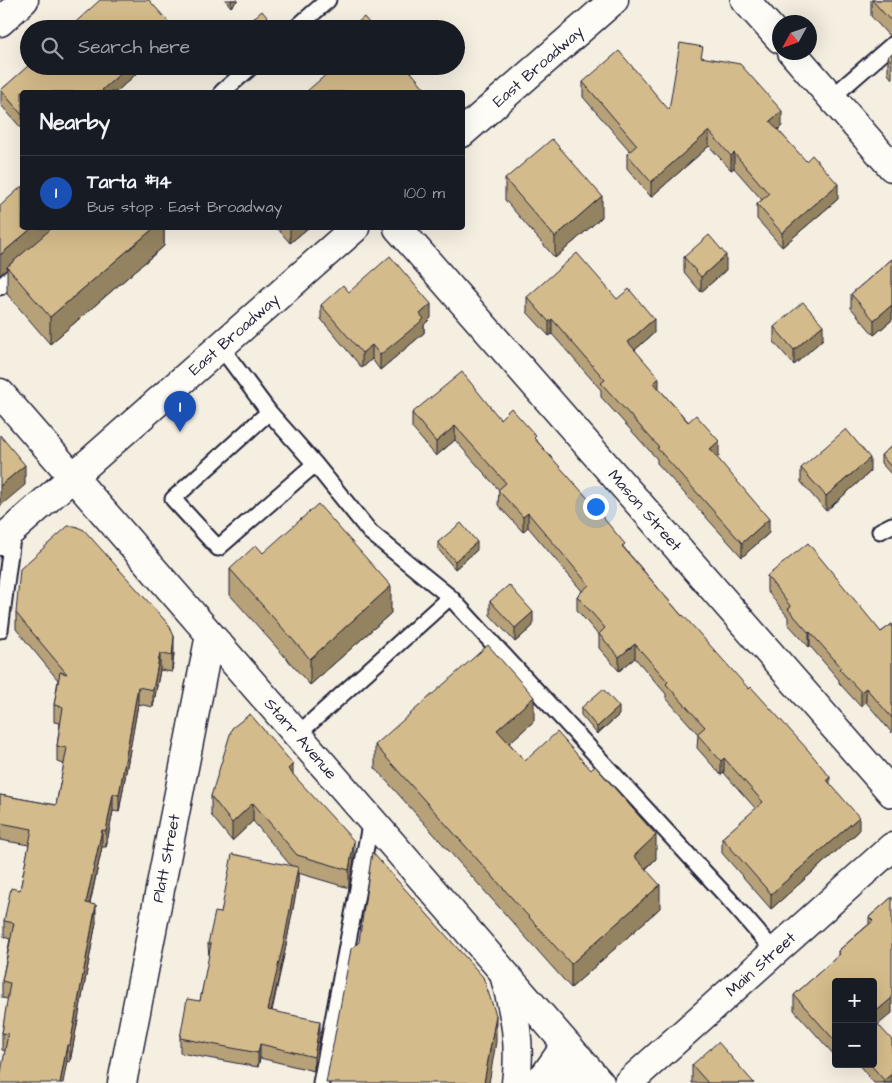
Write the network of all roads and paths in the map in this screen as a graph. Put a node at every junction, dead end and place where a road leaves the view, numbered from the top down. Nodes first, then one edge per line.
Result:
1 (24, 0) edge
2 (328, 0) edge
3 (614, 0) edge
4 (745, 0) edge
5 (305, 20) edge
6 (0, 22) edge
7 (772, 30) edge
8 (892, 45) edge
9 (799, 60) edge
10 (242, 75) edge
11 (224, 90) edge
12 (831, 98) junction
13 (465, 130) edge
14 (892, 167) edge
15 (353, 230) edge
16 (400, 230) edge
17 (34, 257) edge
18 (0, 287) edge
19 (220, 346) junction
20 (0, 393) edge
21 (269, 412) junction
22 (316, 464) junction
23 (72, 476) junction
24 (7, 535) edge
25 (450, 598) junction
26 (0, 630) edge
27 (210, 635) junction
28 (297, 736) junction
29 (892, 793) edge
30 (370, 820) junction
31 (892, 847) edge
32 (775, 952) junction
33 (503, 972) junction
34 (572, 1052) junction
35 (122, 1083) edge
36 (320, 1083) edge
37 (516, 1083) edge
38 (536, 1083) edge
39 (567, 1083) edge
40 (600, 1083) edge
41 (628, 1083) edge

1 - 6 street
2 - 5 lane
3 - 13 street, East Broadway
4 - 7 street
8 - 12 lane
9 - 12 street
10 - 11 lane
12 - 14 street
15 - 19 street, East Broadway
16 - 29 street, Mason Street
17 - 18 lane
19 - 21 lane
19 - 23 street, East Broadway
20 - 23 street, Starr Avenue
21 - 22 lane
21 - 22 lane
22 - 25 lane
23 - 24 street, East Broadway
23 - 27 street, Starr Avenue
24 - 26 lane
25 - 28 lane
25 - 32 lane
27 - 28 street, Starr Avenue
27 - 35 street, Platt Street
28 - 30 street, Starr Avenue
30 - 33 street, Starr Avenue
30 - 36 lane
31 - 32 street, Main Street
32 - 41 street, Main Street
33 - 34 street, Starr Avenue
33 - 37 street
34 - 38 street
34 - 39 street
34 - 40 street, Starr Avenue

